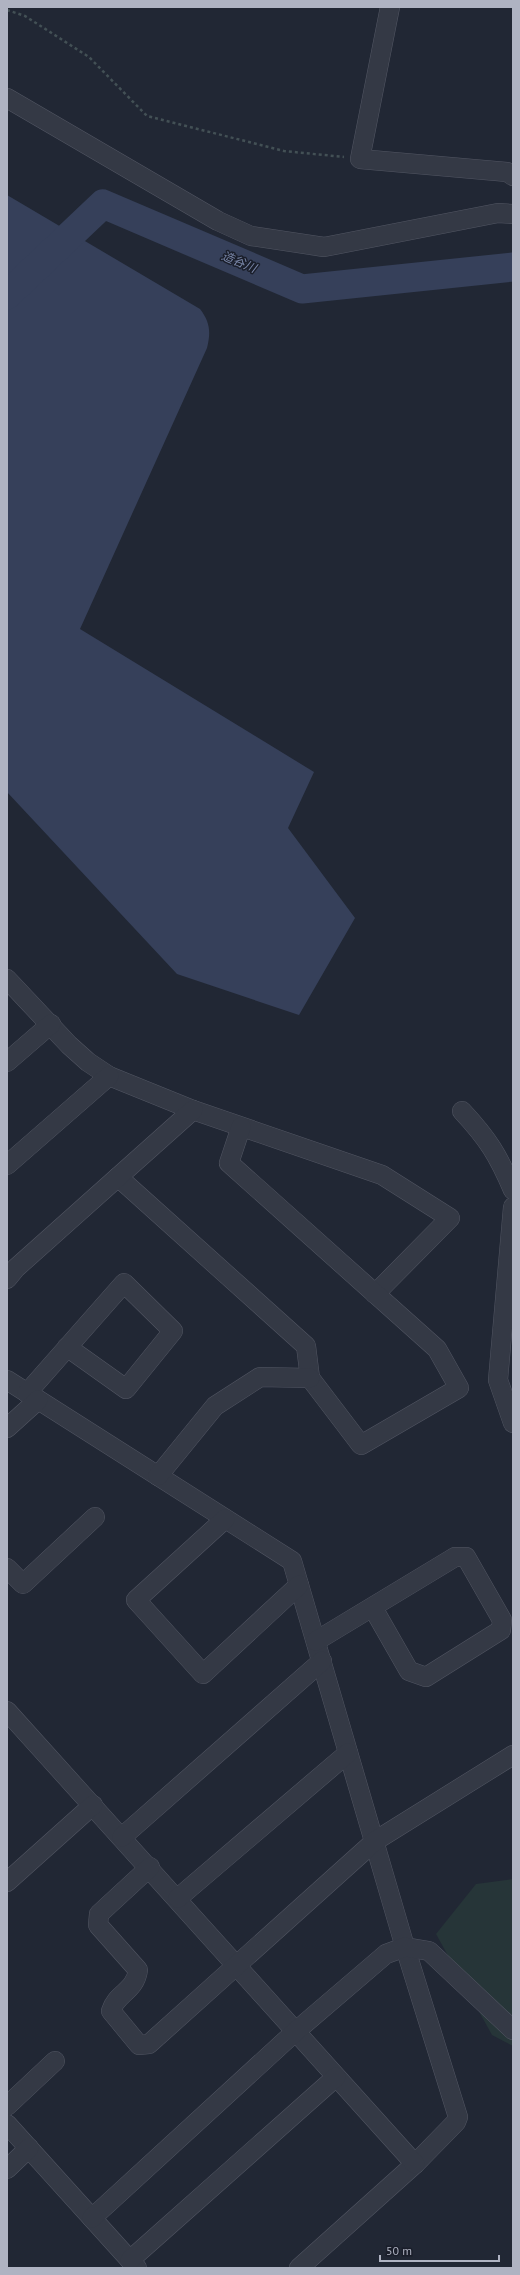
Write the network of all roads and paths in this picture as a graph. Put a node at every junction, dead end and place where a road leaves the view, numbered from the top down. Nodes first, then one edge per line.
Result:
1 (390, 7) edge
2 (7, 10) edge
3 (7, 98) edge
4 (360, 159) junction
5 (513, 176) edge
6 (513, 214) edge
7 (7, 979) edge
8 (50, 1024) junction
9 (7, 1062) edge
10 (109, 1076) junction
11 (193, 1110) junction
12 (462, 1112) dead end
13 (241, 1127) junction
14 (7, 1165) edge
15 (118, 1177) junction
16 (513, 1190) edge
17 (513, 1207) edge
18 (7, 1279) edge
19 (375, 1294) junction
20 (67, 1347) junction
21 (310, 1378) junction
22 (7, 1380) edge
23 (32, 1396) junction
24 (513, 1423) edge
25 (7, 1428) edge
26 (158, 1476) junction
27 (95, 1517) dead end
28 (225, 1518) junction
29 (7, 1568) edge
30 (299, 1585) junction
31 (373, 1608) junction
32 (507, 1627) edge
33 (316, 1641) junction
34 (322, 1661) junction
35 (7, 1711) edge
36 (348, 1753) junction
37 (513, 1755) edge
38 (93, 1805) junction
39 (122, 1837) junction
40 (375, 1841) junction
41 (150, 1867) junction
42 (7, 1882) edge
43 (178, 1898) junction
44 (405, 1947) junction
45 (238, 1966) junction
46 (513, 2030) edge
47 (296, 2031) junction
48 (55, 2061) dead end
49 (336, 2077) junction
50 (7, 2106) edge
51 (7, 2124) edge
52 (29, 2148) junction
53 (415, 2164) junction
54 (7, 2169) edge
55 (92, 2218) junction
56 (133, 2264) edge
57 (299, 2268) edge

1 - 4 street
2 - 4 path
3 - 6 street
4 - 5 street
7 - 8 street
8 - 9 street
8 - 10 street
10 - 11 street
10 - 14 street
11 - 13 street
11 - 15 street
12 - 16 street
13 - 19 street
13 - 19 street
15 - 18 street
15 - 21 street
17 - 24 street
19 - 21 street
20 - 20 street
20 - 23 street
21 - 26 street
22 - 23 street
23 - 25 street
23 - 26 street
26 - 28 street
27 - 29 street
28 - 30 street
28 - 30 street
30 - 33 street
31 - 32 street
31 - 32 street
31 - 33 street
33 - 34 street
34 - 36 street
34 - 39 street
35 - 38 street
36 - 40 street
36 - 43 street
37 - 40 street
38 - 39 street
38 - 42 street
39 - 41 street
40 - 44 street
40 - 45 street
41 - 43 street
41 - 45 street
43 - 45 street
44 - 46 street
44 - 47 street
44 - 53 street
45 - 47 street
47 - 49 street
47 - 55 street
48 - 50 street
49 - 53 street
49 - 56 street
51 - 52 street
52 - 54 street
52 - 55 street
53 - 57 street
55 - 56 street

